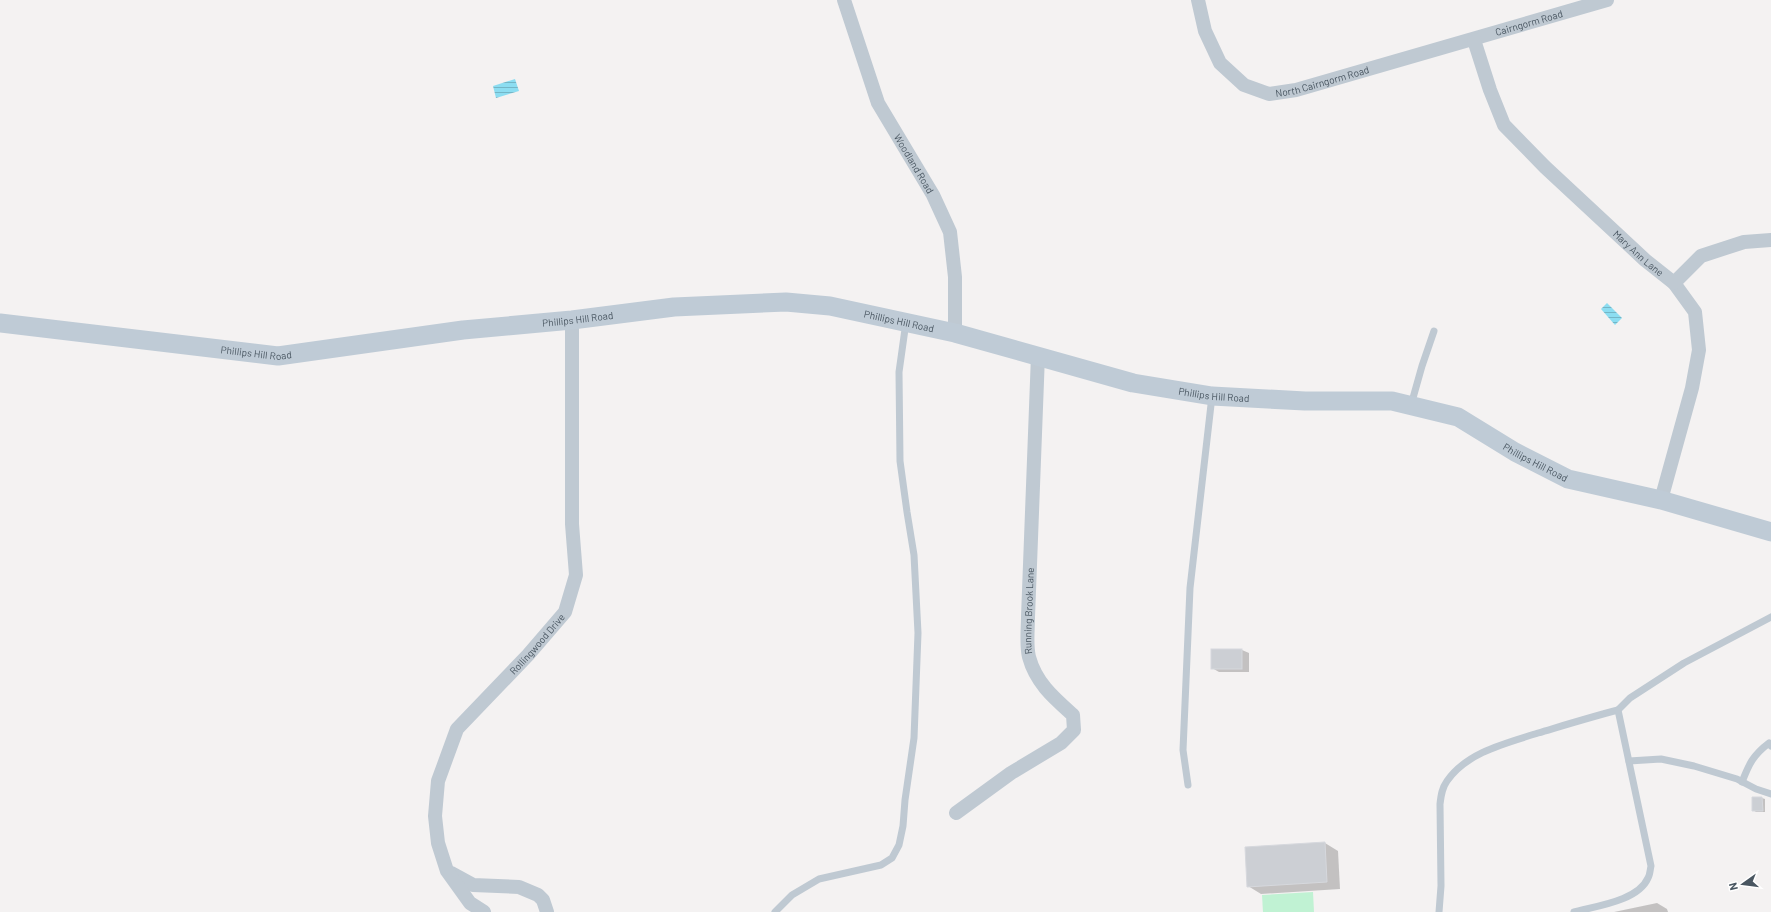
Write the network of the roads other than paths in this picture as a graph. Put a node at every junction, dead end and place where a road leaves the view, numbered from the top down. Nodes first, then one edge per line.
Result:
1 (844, 0) edge
2 (1198, 0) edge
3 (1607, 0) edge
4 (1576, 4) edge
5 (1474, 40) junction
6 (1771, 240) edge
7 (1674, 283) junction
8 (572, 320) junction
9 (906, 322) junction
10 (0, 323) edge
11 (1434, 331) dead end
12 (955, 333) junction
13 (1038, 355) junction
14 (1212, 396) junction
15 (1411, 405) junction
16 (1661, 500) junction
17 (1771, 532) edge
18 (1771, 617) edge
19 (1618, 710) junction
20 (1771, 746) edge
21 (1629, 761) junction
22 (1742, 782) junction
23 (1188, 785) dead end
24 (1771, 794) edge
25 (956, 812) dead end
26 (447, 871) junction
27 (484, 912) edge
28 (547, 912) edge
29 (775, 912) edge
30 (1439, 912) edge
31 (1574, 912) edge

1 - 12 street, Woodland Road
2 - 5 street, North Cairngorm Road
3 - 4 street, Cairngorm Road
4 - 5 street, Cairngorm Road
5 - 7 street, Mary Ann Lane
6 - 7 street
7 - 16 street, Mary Ann Lane
8 - 9 street, Phillips Hill Road
8 - 10 street, Phillips Hill Road
8 - 26 street, Rollingwood Drive
9 - 12 street, Phillips Hill Road
9 - 29 lane
11 - 15 lane
12 - 13 street, Phillips Hill Road
13 - 14 street, Phillips Hill Road
13 - 25 street, Running Brook Lane
14 - 15 street, Phillips Hill Road
14 - 23 lane
15 - 16 street, Phillips Hill Road
16 - 17 street, Phillips Hill Road
18 - 19 lane
19 - 21 lane
19 - 30 lane
20 - 22 lane
21 - 22 lane
21 - 31 lane
22 - 24 lane
26 - 27 street, Rollingwood Drive
26 - 28 street

